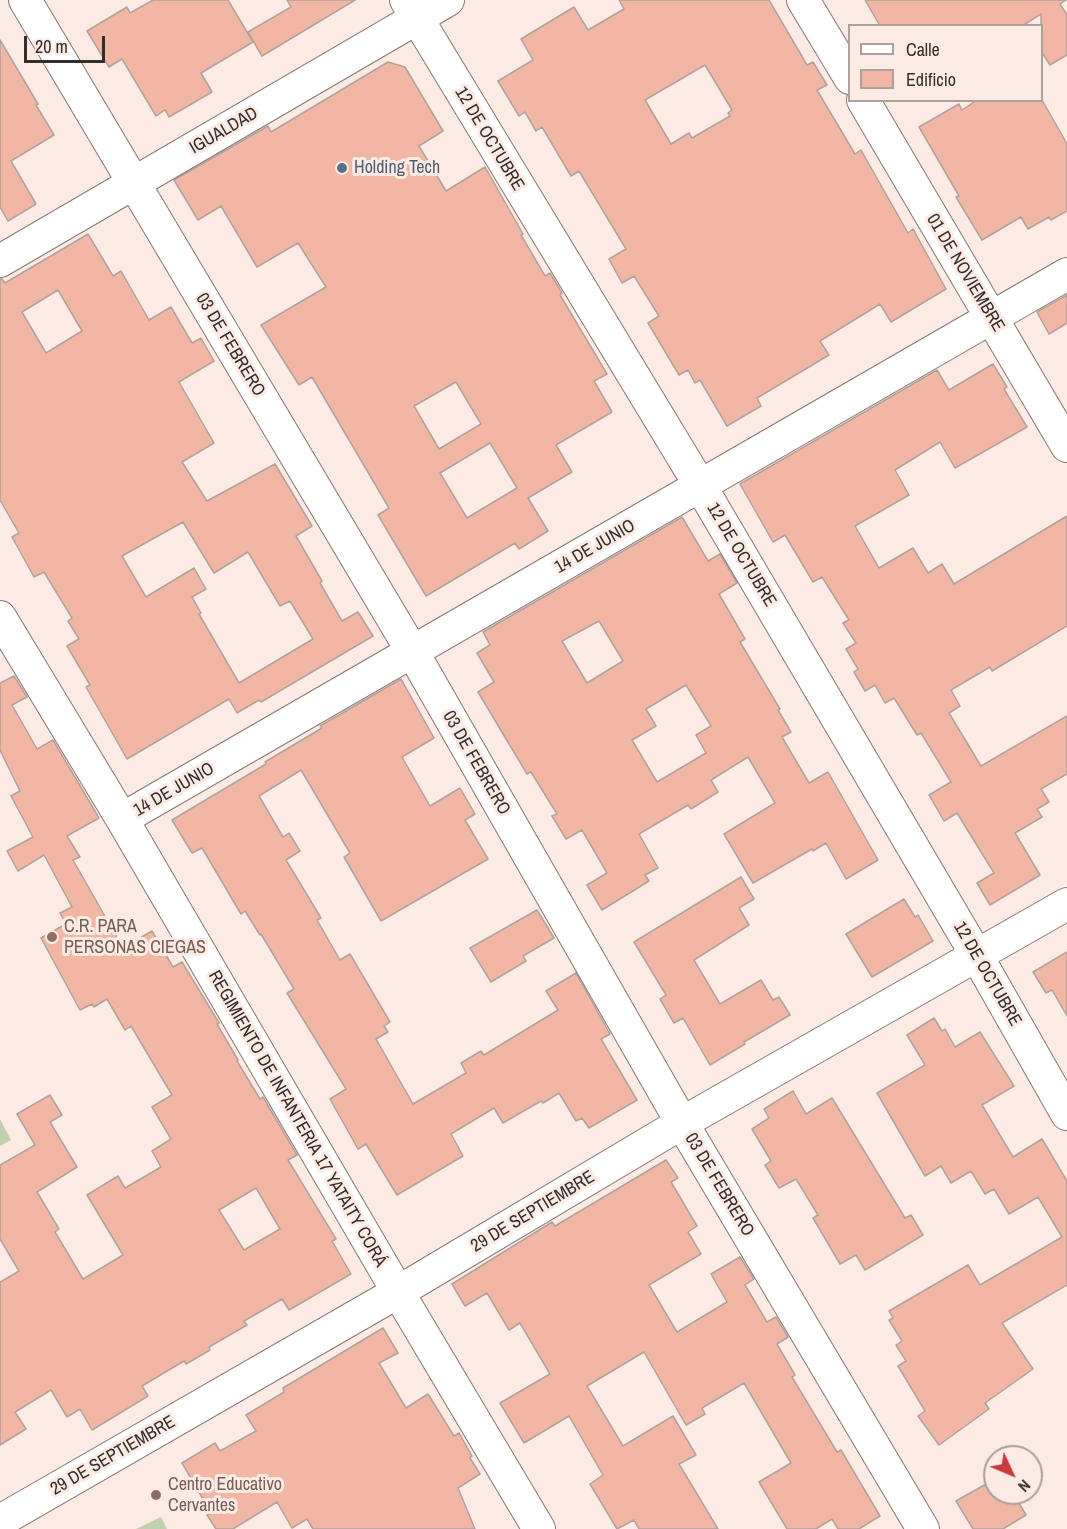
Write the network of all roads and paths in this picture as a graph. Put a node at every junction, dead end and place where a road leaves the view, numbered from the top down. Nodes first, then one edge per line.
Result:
1 (25, 0) edge
2 (448, 0) edge
3 (803, 0) edge
4 (411, 9) edge
5 (848, 76) edge
6 (864, 102) edge
7 (134, 183) junction
8 (0, 261) edge
9 (1067, 274) edge
10 (991, 318) junction
11 (1067, 446) edge
12 (700, 487) junction
13 (0, 617) edge
14 (412, 651) junction
15 (122, 819) junction
16 (1067, 904) edge
17 (977, 956) junction
18 (1067, 1114) edge
19 (682, 1123) junction
20 (398, 1292) junction
21 (0, 1521) edge
22 (539, 1529) edge
23 (923, 1529) edge

1 - 7 street, 03 DE FEBRERO
2 - 4 street, IGUALDAD
3 - 5 street
4 - 7 street, IGUALDAD
4 - 12 street, 12 DE OCTUBRE
6 - 10 street, 01 DE NOVIEMBRE
7 - 8 street, IGUALDAD
7 - 14 street, 03 DE FEBRERO
9 - 10 street, 14 DE JUNIO
10 - 11 street, 01 DE NOVIEMBRE
10 - 12 street, 14 DE JUNIO
12 - 14 street, 14 DE JUNIO
12 - 17 street, 12 DE OCTUBRE
13 - 15 street, REGIMIENTO DE INFANTERIA 17 YATAITY CORÁ
14 - 15 street, 14 DE JUNIO
14 - 19 street, 03 DE FEBRERO
15 - 20 street, REGIMIENTO DE INFANTERIA 17 YATAITY CORÁ
16 - 17 street, 29 DE SEPTIEMBRE
17 - 18 street, 12 DE OCTUBRE
17 - 19 street, 29 DE SEPTIEMBRE
19 - 20 street, 29 DE SEPTIEMBRE
19 - 23 street, 03 DE FEBRERO
20 - 21 street, 29 DE SEPTIEMBRE
20 - 22 street, REGIMIENTO DE INFANTERIA 17 YATAITY CORÁ

